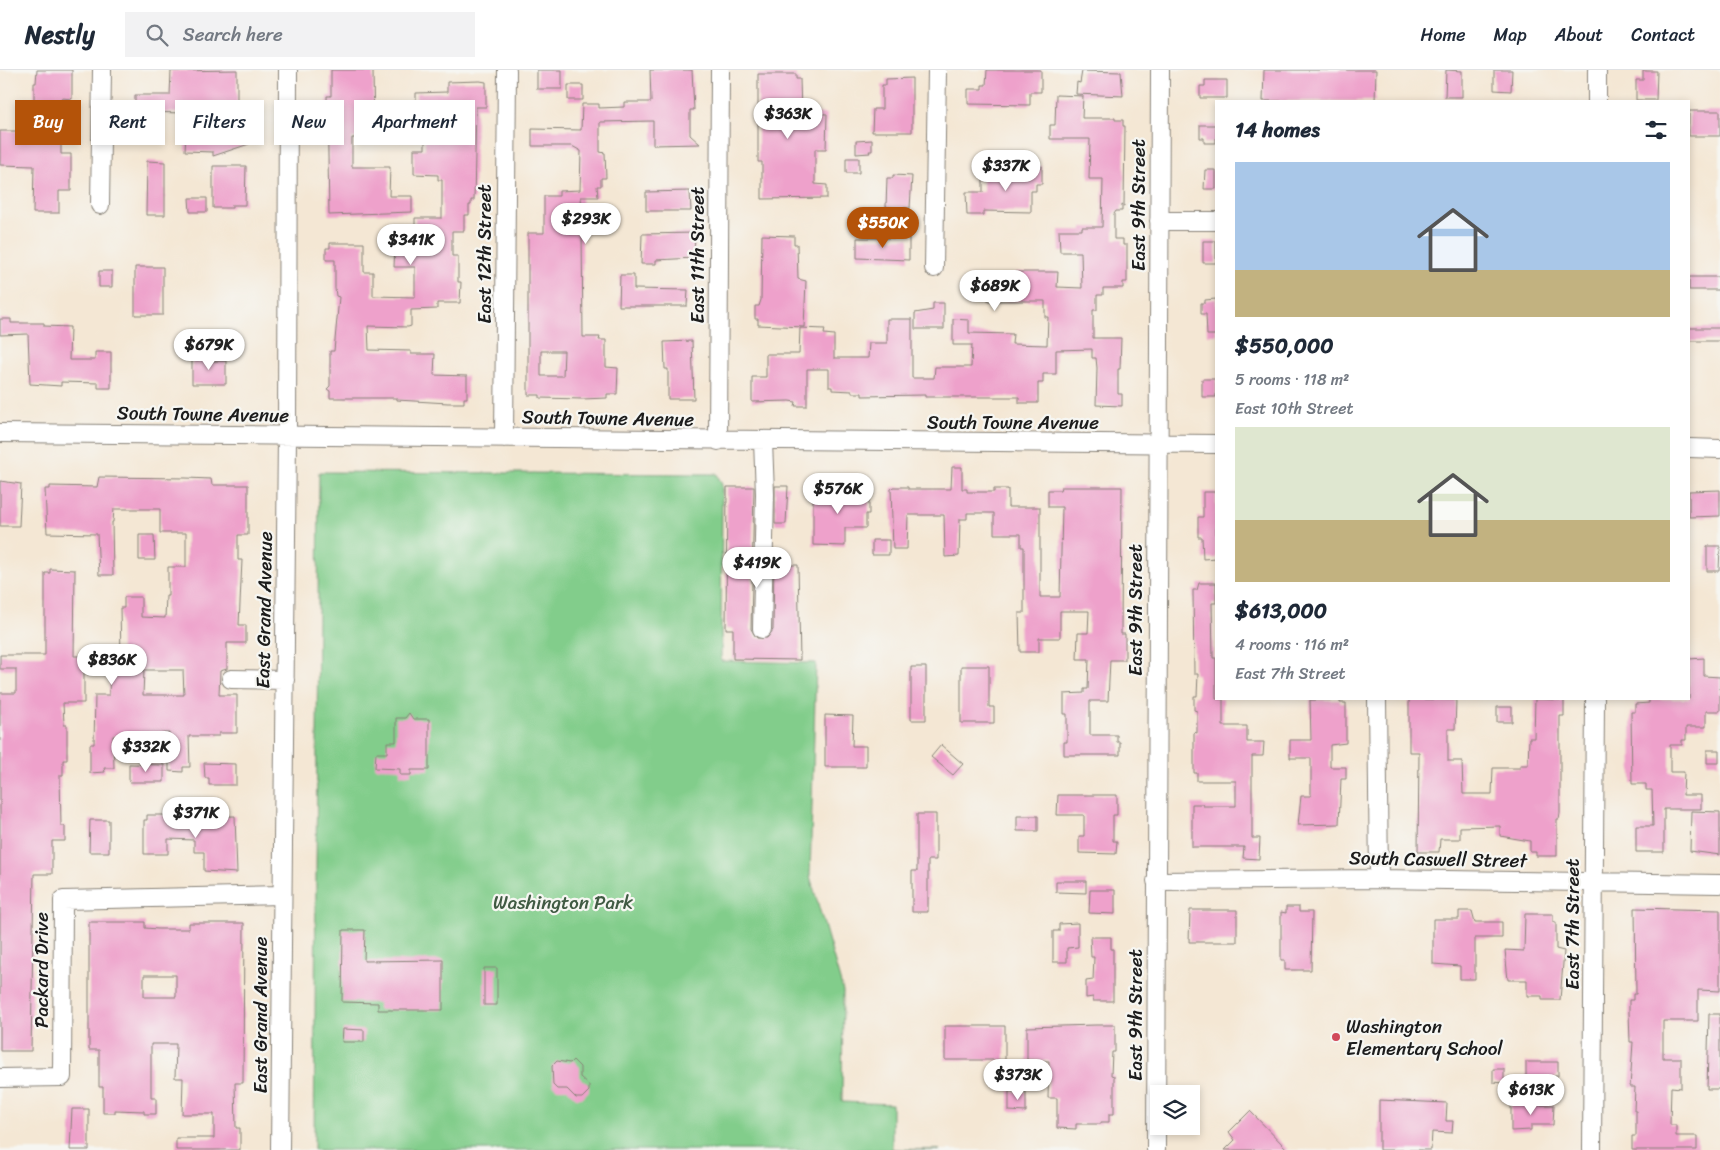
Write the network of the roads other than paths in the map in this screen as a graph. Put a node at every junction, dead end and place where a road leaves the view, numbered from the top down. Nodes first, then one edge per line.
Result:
1 (102, 70) edge
2 (288, 70) edge
3 (506, 70) edge
4 (720, 70) edge
5 (937, 70) edge
6 (1160, 70) edge
7 (1597, 70) edge
8 (1597, 100) edge
9 (100, 205) dead end
10 (1159, 221) junction
11 (1215, 221) edge
12 (934, 268) dead end
13 (0, 433) edge
14 (287, 436) junction
15 (504, 438) junction
16 (718, 441) junction
17 (763, 441) junction
18 (1157, 444) junction
19 (1215, 444) edge
20 (1690, 448) edge
21 (1720, 449) edge
22 (762, 628) dead end
23 (231, 679) dead end
24 (285, 680) junction
25 (1377, 700) edge
26 (1595, 700) edge
27 (1379, 879) junction
28 (1156, 881) junction
29 (1594, 883) junction
30 (1720, 884) edge
31 (282, 895) junction
32 (0, 1078) edge
33 (280, 1150) edge
34 (1156, 1150) edge
35 (1592, 1150) edge

1 - 9 street
2 - 14 street, East Grand Avenue
3 - 15 street, East 12th Street
4 - 16 street, East 11th Street
5 - 12 street
6 - 10 street, East 9th Street
7 - 8 street
10 - 11 street
10 - 18 street, East 9th Street
13 - 14 street, South Towne Avenue
14 - 15 street, South Towne Avenue
14 - 24 street, East Grand Avenue
15 - 16 street, South Towne Avenue
16 - 17 street, South Towne Avenue
17 - 18 street, South Towne Avenue
17 - 22 street
18 - 19 street, South Towne Avenue
18 - 28 street, East 9th Street
20 - 21 street
23 - 24 street
24 - 31 street, East Grand Avenue
25 - 27 street
26 - 29 street, East 7th Street
27 - 28 street, South Caswell Street
27 - 29 street, South Caswell Street
28 - 34 street, East 9th Street
29 - 30 street, South Caswell Street
29 - 35 street, East 7th Street
31 - 32 street, Packard Drive
31 - 33 street, East Grand Avenue

